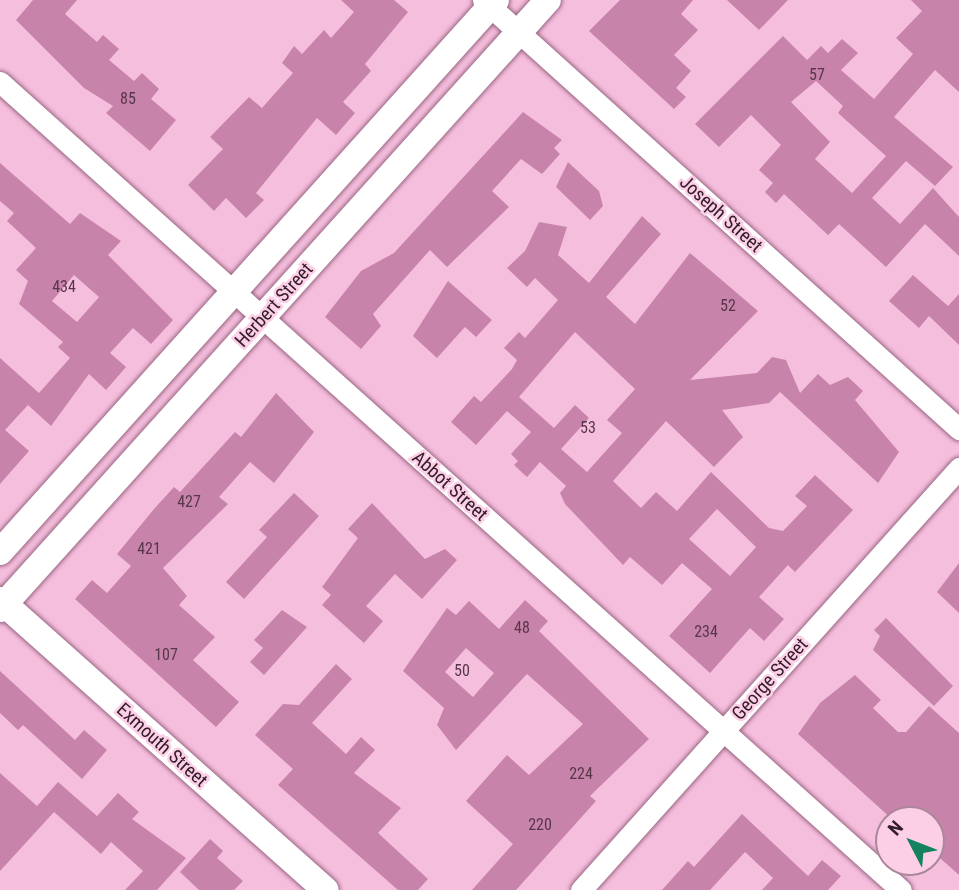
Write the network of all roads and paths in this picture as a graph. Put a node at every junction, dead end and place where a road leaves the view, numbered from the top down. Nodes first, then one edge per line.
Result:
1 (548, 0) edge
2 (489, 2) edge
3 (518, 33) junction
4 (0, 82) edge
5 (233, 291) junction
6 (263, 317) junction
7 (959, 429) edge
8 (959, 468) edge
9 (0, 552) edge
10 (1, 605) edge
11 (723, 731) junction
12 (325, 890) edge
13 (581, 890) edge
14 (901, 890) edge

1 - 3 street, Herbert Street
2 - 3 street, Joseph Street
2 - 5 street, Herbert Street
3 - 6 street, Herbert Street
3 - 7 street, Joseph Street
4 - 5 street, Abbot Street
5 - 6 street, Abbot Street
5 - 9 street, Herbert Street
6 - 10 street, Herbert Street
6 - 11 street, Abbot Street
8 - 11 street, George Street
10 - 12 street, Exmouth Street
11 - 13 street, George Street
11 - 14 street, Abbot Street

